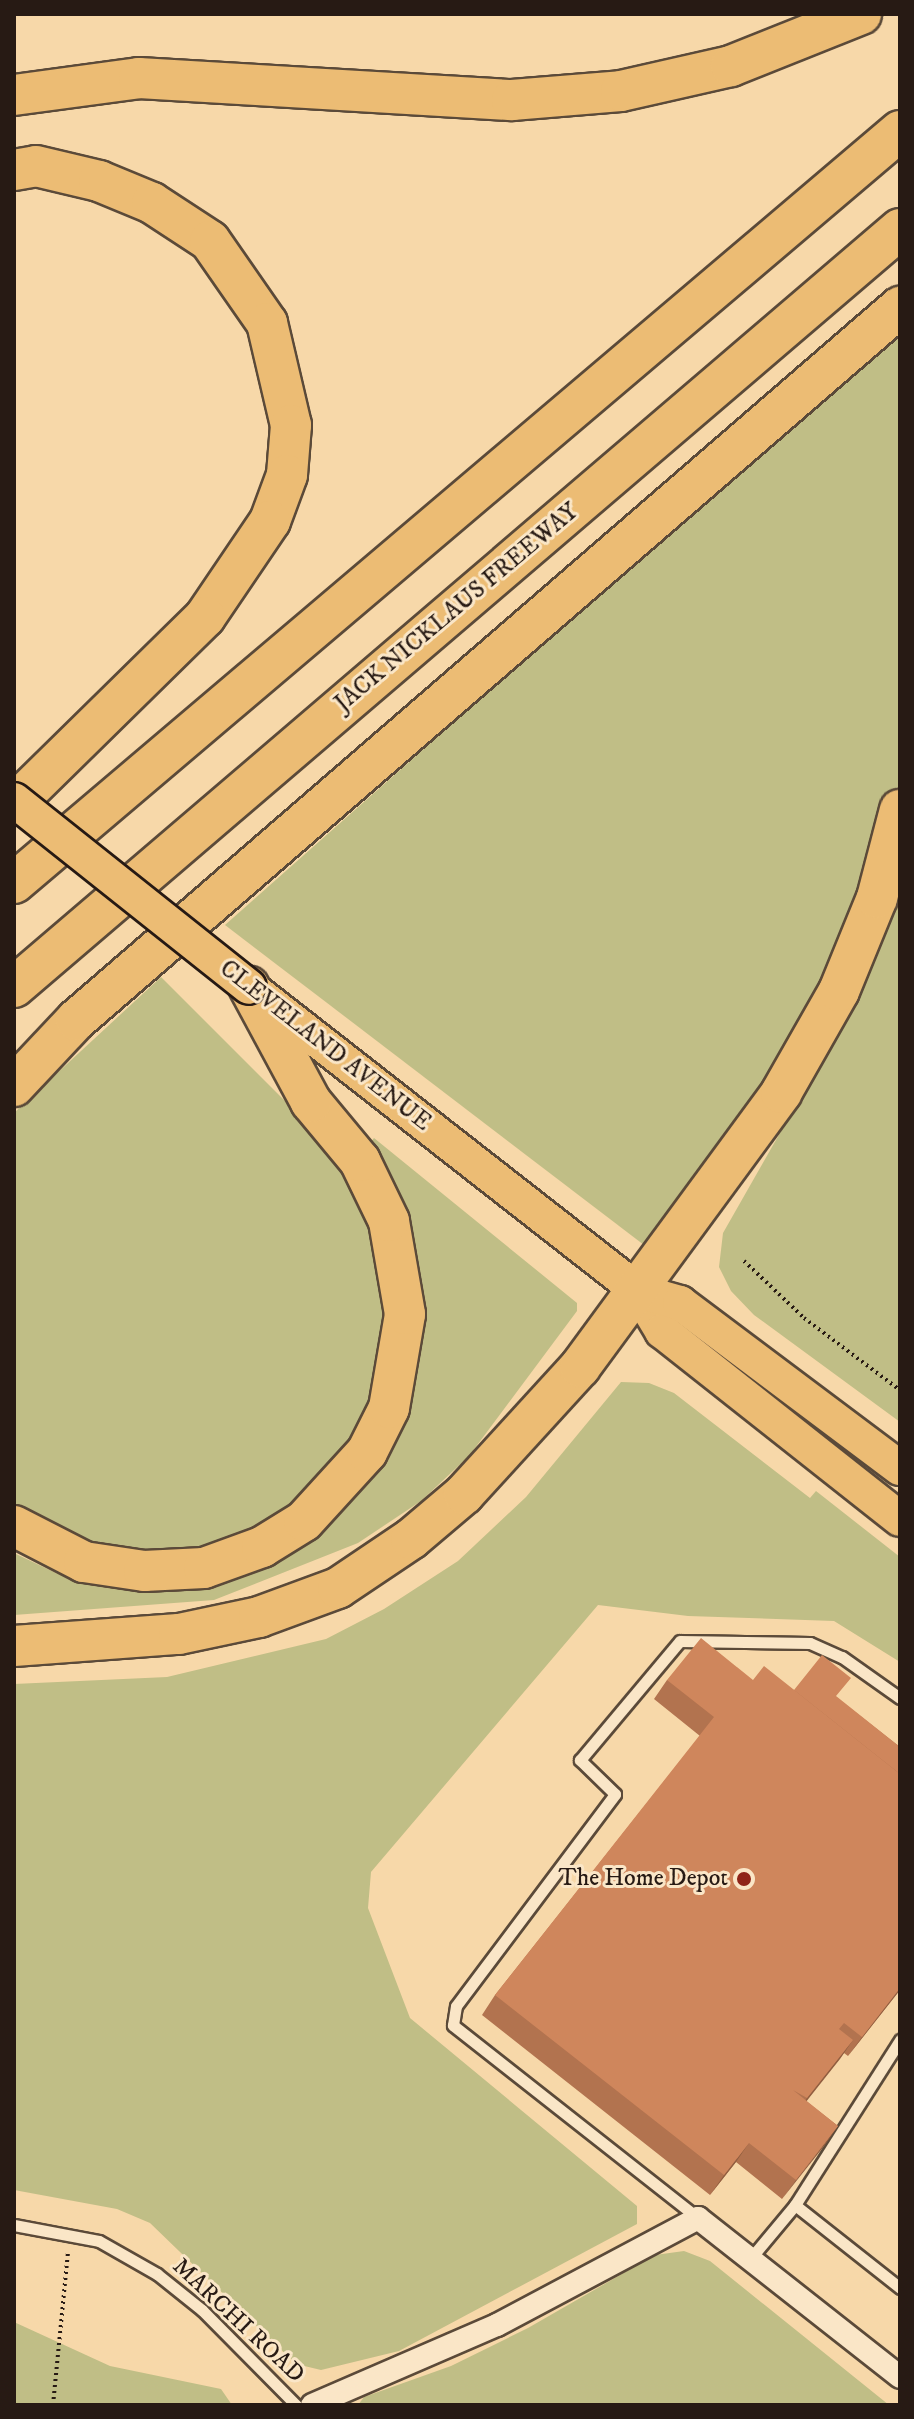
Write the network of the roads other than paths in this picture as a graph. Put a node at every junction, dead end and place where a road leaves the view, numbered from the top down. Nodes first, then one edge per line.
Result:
1 (861, 14) edge
2 (14, 95) edge
3 (900, 131) edge
4 (14, 170) edge
5 (900, 229) edge
6 (900, 307) edge
7 (14, 803) edge
8 (900, 810) edge
9 (14, 883) edge
10 (14, 987) edge
11 (249, 987) junction
12 (14, 1086) edge
13 (638, 1291) junction
14 (900, 1468) edge
15 (900, 1519) edge
16 (14, 1526) edge
17 (14, 1646) edge
18 (900, 1698) edge
19 (900, 2040) edge
20 (795, 2205) junction
21 (698, 2218) junction
22 (14, 2225) edge
23 (750, 2259) junction
24 (900, 2288) edge
25 (900, 2377) edge
26 (296, 2405) edge
27 (312, 2405) edge

1 - 2 highway
3 - 9 highway
4 - 7 highway
5 - 10 highway, JACK NICKLAUS FREEWAY
6 - 12 highway
7 - 11 main road, CLEVELAND AVENUE, bridge
8 - 13 highway
11 - 13 main road, CLEVELAND AVENUE
11 - 16 highway
13 - 14 main road, CLEVELAND AVENUE
13 - 15 main road, CLEVELAND AVENUE
13 - 17 highway
18 - 21 lane
19 - 20 lane
20 - 23 lane
20 - 24 lane
21 - 23 street
21 - 27 street
22 - 26 lane, MARCHI ROAD
23 - 25 street

